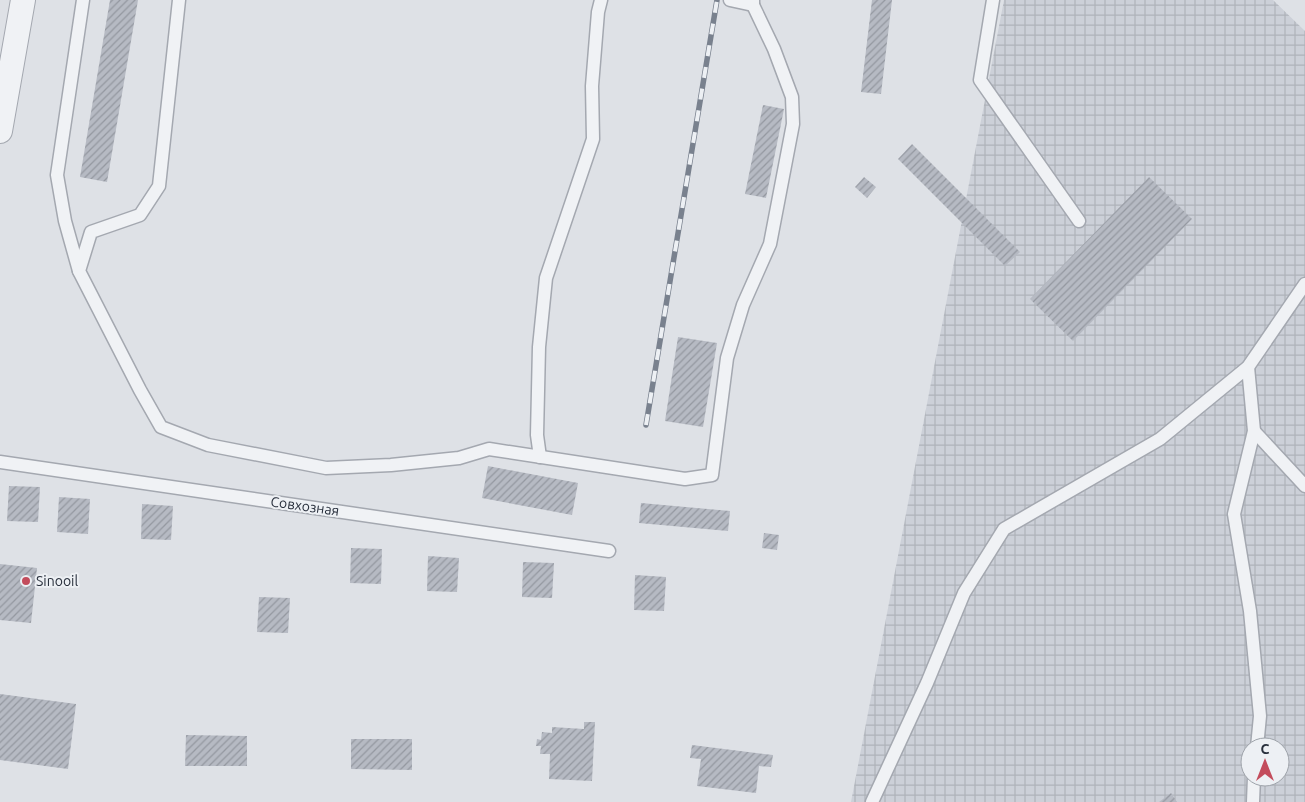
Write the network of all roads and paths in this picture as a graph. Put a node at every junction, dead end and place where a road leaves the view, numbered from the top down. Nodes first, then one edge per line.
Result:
1 (23, 0) edge
2 (83, 0) edge
3 (178, 0) edge
4 (601, 0) edge
5 (730, 0) edge
6 (993, 0) edge
7 (753, 2) edge
8 (0, 131) edge
9 (1079, 221) dead end
10 (78, 271) junction
11 (1305, 284) edge
12 (1248, 367) junction
13 (1254, 431) junction
14 (540, 457) junction
15 (0, 462) edge
16 (1305, 486) edge
17 (609, 550) dead end
18 (1258, 737) edge
19 (1254, 787) edge
20 (872, 802) edge
21 (1253, 802) edge

1 - 8 street
2 - 10 lane
3 - 10 lane
4 - 14 lane
5 - 7 lane
6 - 9 lane
7 - 14 lane
10 - 14 lane
11 - 12 lane
12 - 13 lane
12 - 20 lane
13 - 16 lane
13 - 18 lane
15 - 17 lane, Совхозная
19 - 21 lane

